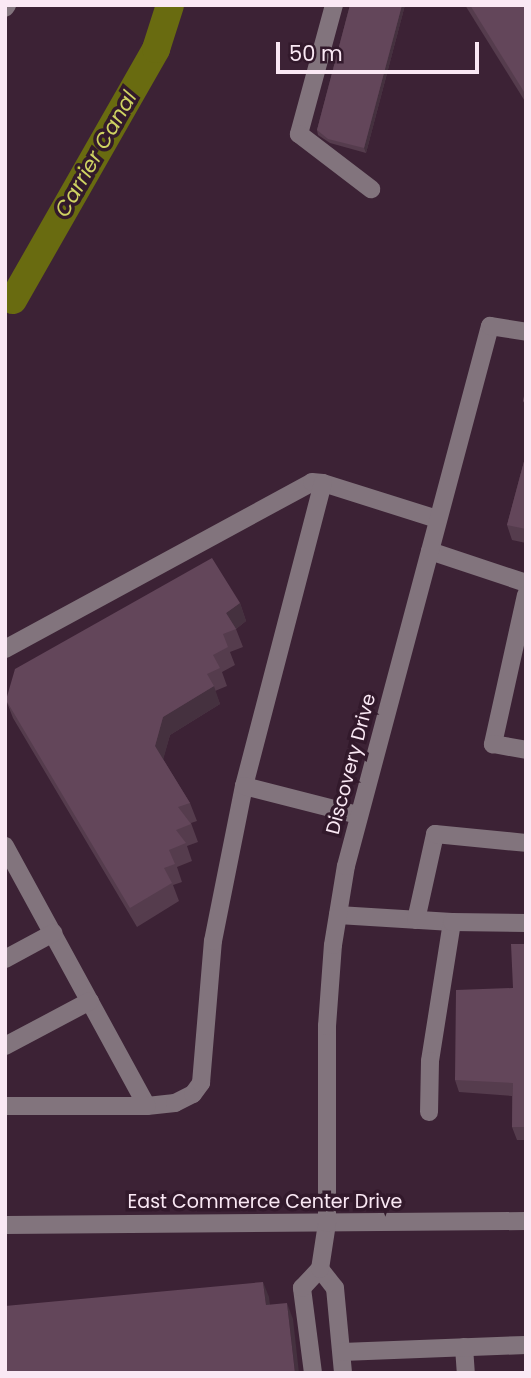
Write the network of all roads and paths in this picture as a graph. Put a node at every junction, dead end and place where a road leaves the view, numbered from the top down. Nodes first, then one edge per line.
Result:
1 (334, 5) edge
2 (371, 189) dead end
3 (526, 331) edge
4 (323, 482) junction
5 (438, 519) junction
6 (430, 551) junction
7 (526, 583) edge
8 (526, 595) edge
9 (5, 649) edge
10 (526, 750) edge
11 (244, 786) junction
12 (358, 815) junction
13 (526, 843) edge
14 (8, 858) edge
15 (338, 915) junction
16 (416, 920) junction
17 (452, 922) junction
18 (526, 923) edge
19 (53, 933) junction
20 (5, 959) edge
21 (90, 1002) junction
22 (5, 1046) edge
23 (5, 1106) edge
24 (147, 1106) junction
25 (429, 1112) dead end
26 (526, 1221) edge
27 (327, 1223) junction
28 (5, 1225) edge
29 (320, 1269) junction
30 (526, 1345) edge
31 (464, 1347) junction
32 (342, 1352) junction
33 (313, 1373) edge
34 (343, 1373) edge
35 (466, 1373) edge

1 - 2 street
3 - 5 street, Discovery Drive
4 - 5 street
4 - 9 street
4 - 11 street
5 - 6 street, Discovery Drive
6 - 7 street
6 - 12 street, Discovery Drive
8 - 10 street
11 - 12 street
11 - 24 street
12 - 15 street, Discovery Drive
13 - 16 street
14 - 19 street
15 - 16 street
15 - 27 street, Discovery Drive
16 - 17 street
17 - 18 street
17 - 25 street
19 - 20 street
19 - 21 street
21 - 22 street
21 - 24 street
23 - 24 street
26 - 27 street, East Commerce Center Drive
27 - 28 street, East Commerce Center Drive
27 - 29 street, Discovery Drive
29 - 32 street
29 - 33 street
30 - 31 street
31 - 32 street
31 - 35 street
32 - 34 street

